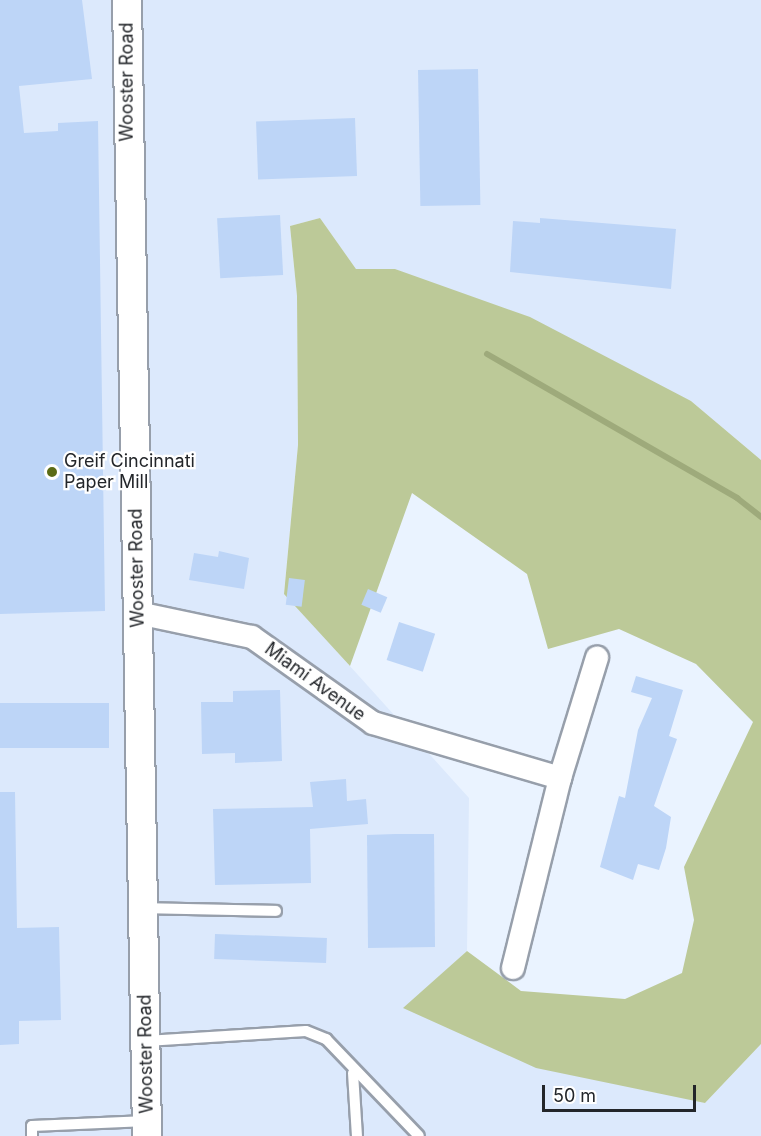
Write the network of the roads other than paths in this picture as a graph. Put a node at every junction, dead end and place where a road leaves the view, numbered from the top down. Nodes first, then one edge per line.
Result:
1 (127, 0) edge
2 (138, 613) junction
3 (597, 658) dead end
4 (560, 778) junction
5 (143, 908) junction
6 (276, 911) dead end
7 (513, 968) dead end
8 (146, 1041) junction
9 (353, 1072) junction
10 (147, 1128) edge
11 (32, 1136) edge
12 (357, 1136) edge
13 (419, 1136) edge

1 - 2 street, Wooster Road
2 - 4 street, Miami Avenue
2 - 5 street, Wooster Road
3 - 4 street
4 - 7 street
5 - 6 lane
5 - 8 street, Wooster Road
8 - 9 lane
8 - 10 street, Wooster Road
9 - 12 lane
9 - 13 lane
10 - 11 lane

